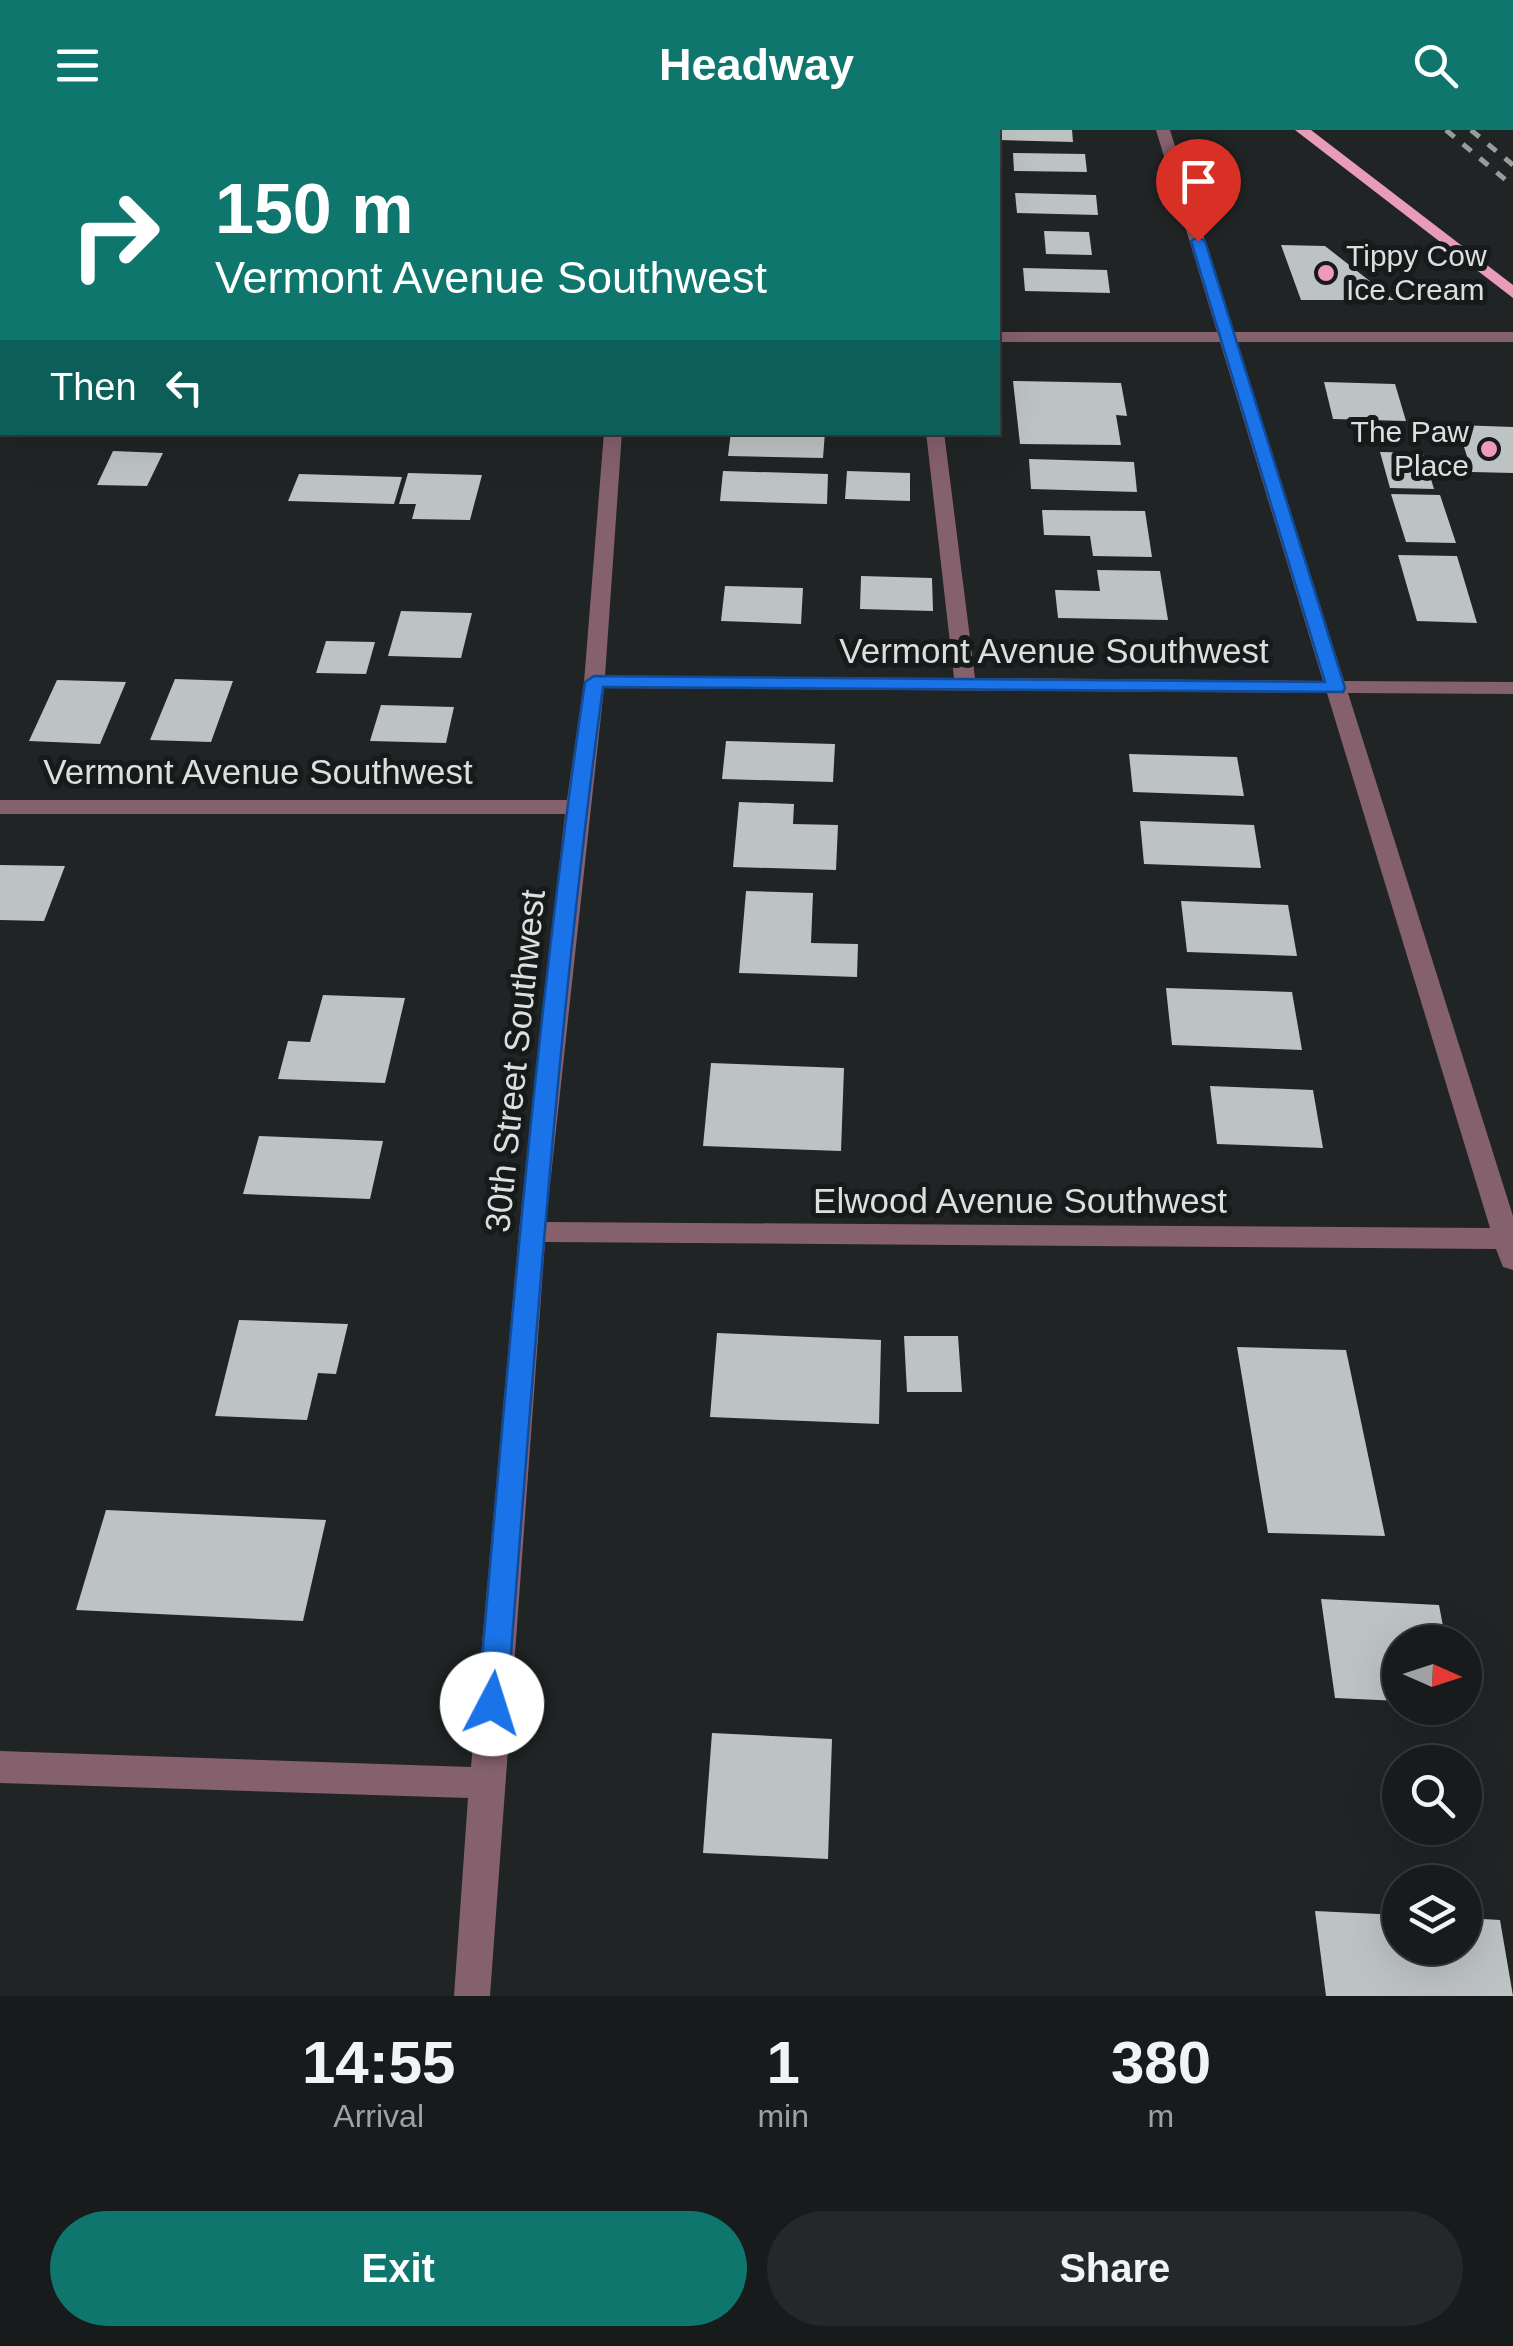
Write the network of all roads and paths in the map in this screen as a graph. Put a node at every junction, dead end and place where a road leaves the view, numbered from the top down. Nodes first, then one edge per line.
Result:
1 (1164, 130) edge
2 (1302, 130) edge
3 (1513, 293) edge
4 (1000, 337) edge
5 (1229, 337) junction
6 (1513, 337) edge
7 (612, 435) edge
8 (935, 435) edge
9 (594, 682) junction
10 (965, 685) junction
11 (1336, 688) junction
12 (1513, 688) edge
13 (0, 807) edge
14 (576, 807) junction
15 (532, 1232) junction
16 (1510, 1249) edge
17 (0, 1767) edge
18 (486, 1783) junction
19 (472, 1996) edge

1 - 5 street
2 - 3 main road
4 - 5 street
5 - 6 street
5 - 11 street
7 - 9 street, 30th Street Southwest
8 - 10 street
9 - 10 street, Vermont Avenue Southwest
9 - 14 street, 30th Street Southwest
10 - 11 street, Vermont Avenue Southwest
11 - 12 street, Vermont Avenue Southwest
11 - 16 street
13 - 14 street, Vermont Avenue Southwest
14 - 15 street, 30th Street Southwest
15 - 16 street, Elwood Avenue Southwest
15 - 18 street, 30th Street Southwest
17 - 18 street
18 - 19 street, 30th Street Southwest

